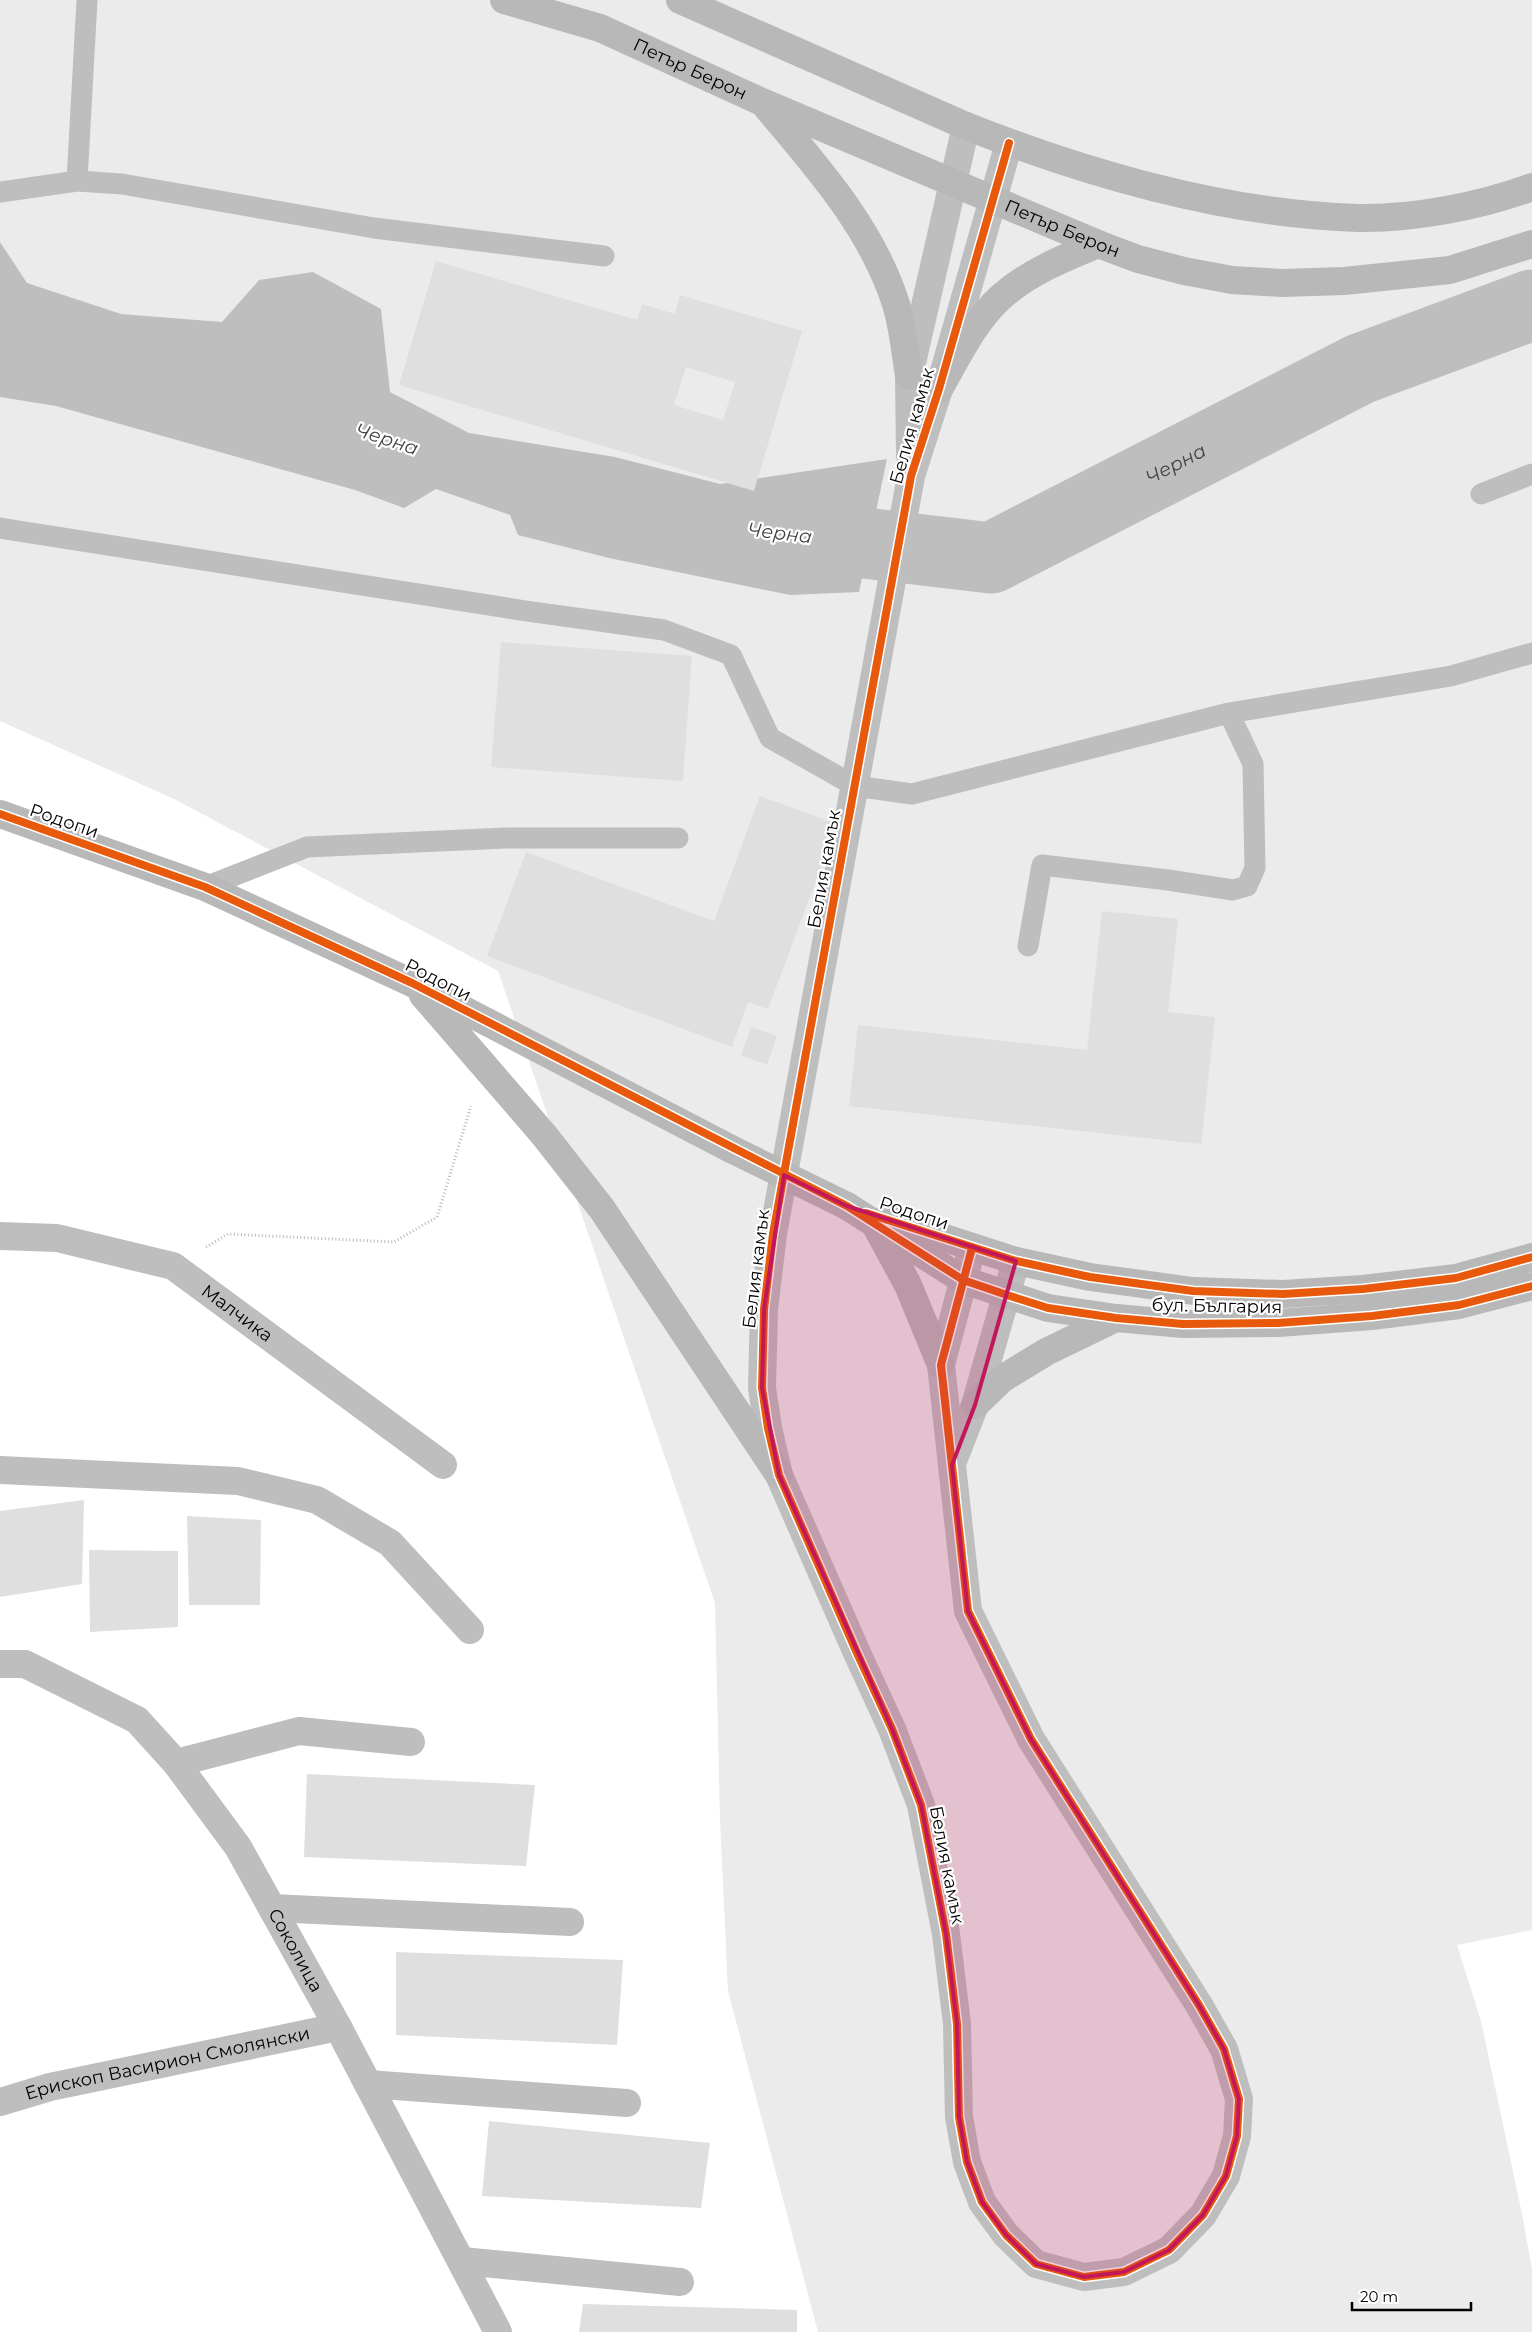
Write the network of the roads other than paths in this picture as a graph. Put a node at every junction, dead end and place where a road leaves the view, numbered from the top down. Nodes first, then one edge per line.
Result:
1 (87, 0) edge
2 (504, 0) edge
3 (680, 0) edge
4 (762, 102) junction
5 (966, 126) junction
6 (1009, 143) junction
7 (77, 181) junction
8 (952, 182) junction
9 (1532, 187) edge
10 (0, 192) edge
11 (993, 199) junction
12 (1098, 244) junction
13 (1532, 244) edge
14 (604, 256) dead end
15 (909, 376) junction
16 (939, 389) junction
17 (1532, 474) edge
18 (911, 476) junction
19 (1481, 494) dead end
20 (0, 528) edge
21 (1532, 653) edge
22 (1230, 713) junction
23 (855, 786) junction
24 (0, 814) edge
25 (678, 838) dead end
26 (205, 887) junction
27 (1028, 946) dead end
28 (412, 983) junction
29 (846, 1206) junction
30 (876, 1225) junction
31 (0, 1236) edge
32 (972, 1248) junction
33 (1532, 1257) edge
34 (1016, 1261) junction
35 (963, 1280) junction
36 (1532, 1286) edge
37 (1007, 1295) junction
38 (1116, 1318) junction
39 (941, 1365) junction
40 (975, 1405) junction
41 (443, 1465) dead end
42 (952, 1465) junction
43 (0, 1470) edge
44 (779, 1475) junction
45 (470, 1630) dead end
46 (0, 1664) edge
47 (411, 1742) dead end
48 (176, 1763) junction
49 (272, 1908) junction
50 (570, 1922) dead end
51 (338, 2027) junction
52 (368, 2084) junction
53 (0, 2102) edge
54 (628, 2102) dead end
55 (462, 2261) junction
56 (680, 2282) dead end
57 (498, 2332) edge

1 - 7 lane
2 - 4 street, Петър Берон
3 - 5 street
4 - 8 street, Петър Берон
4 - 15 street
5 - 6 street
5 - 8 street, Белия камък
6 - 9 street
6 - 11 street, Белия камък
7 - 10 lane
7 - 14 lane
8 - 11 street, Петър Берон
8 - 15 street, Белия камък
11 - 12 street, Петър Берон
11 - 16 street, Белия камък
12 - 13 street, Петър Берон
12 - 16 street
15 - 18 street, Белия камък
16 - 18 street, Белия камък
17 - 19 lane
18 - 23 street, Белия камък
20 - 23 lane
21 - 22 lane
22 - 23 lane
22 - 27 lane
23 - 44 street, Белия камък
24 - 26 street, Родопи
25 - 26 lane
26 - 28 street, Родопи
28 - 29 street, Родопи, bridge
28 - 44 street
29 - 30 street, Родопи
29 - 32 street, Родопи
30 - 35 street, Родопи
30 - 39 street
31 - 41 street, Малчика
32 - 34 street, бул. България
32 - 35 street, Белия камък
33 - 34 street, бул. България
34 - 37 street, Белия камък
35 - 37 street, бул. България
35 - 39 street, Белия камък
36 - 38 street, бул. България
37 - 38 street, бул. България
37 - 40 street, Белия камък
38 - 40 street
39 - 42 street, Белия камък
40 - 42 street, Белия камък
42 - 44 street, Белия камък
43 - 45 street
46 - 48 street, Соколица
47 - 48 street
48 - 49 street, Соколица
49 - 50 street
49 - 51 street, Соколица
51 - 52 street, Соколица
51 - 53 street, Ерископ Васирион Смолянски
52 - 54 street
52 - 55 street, Соколица
55 - 56 street
55 - 57 street, Соколица

